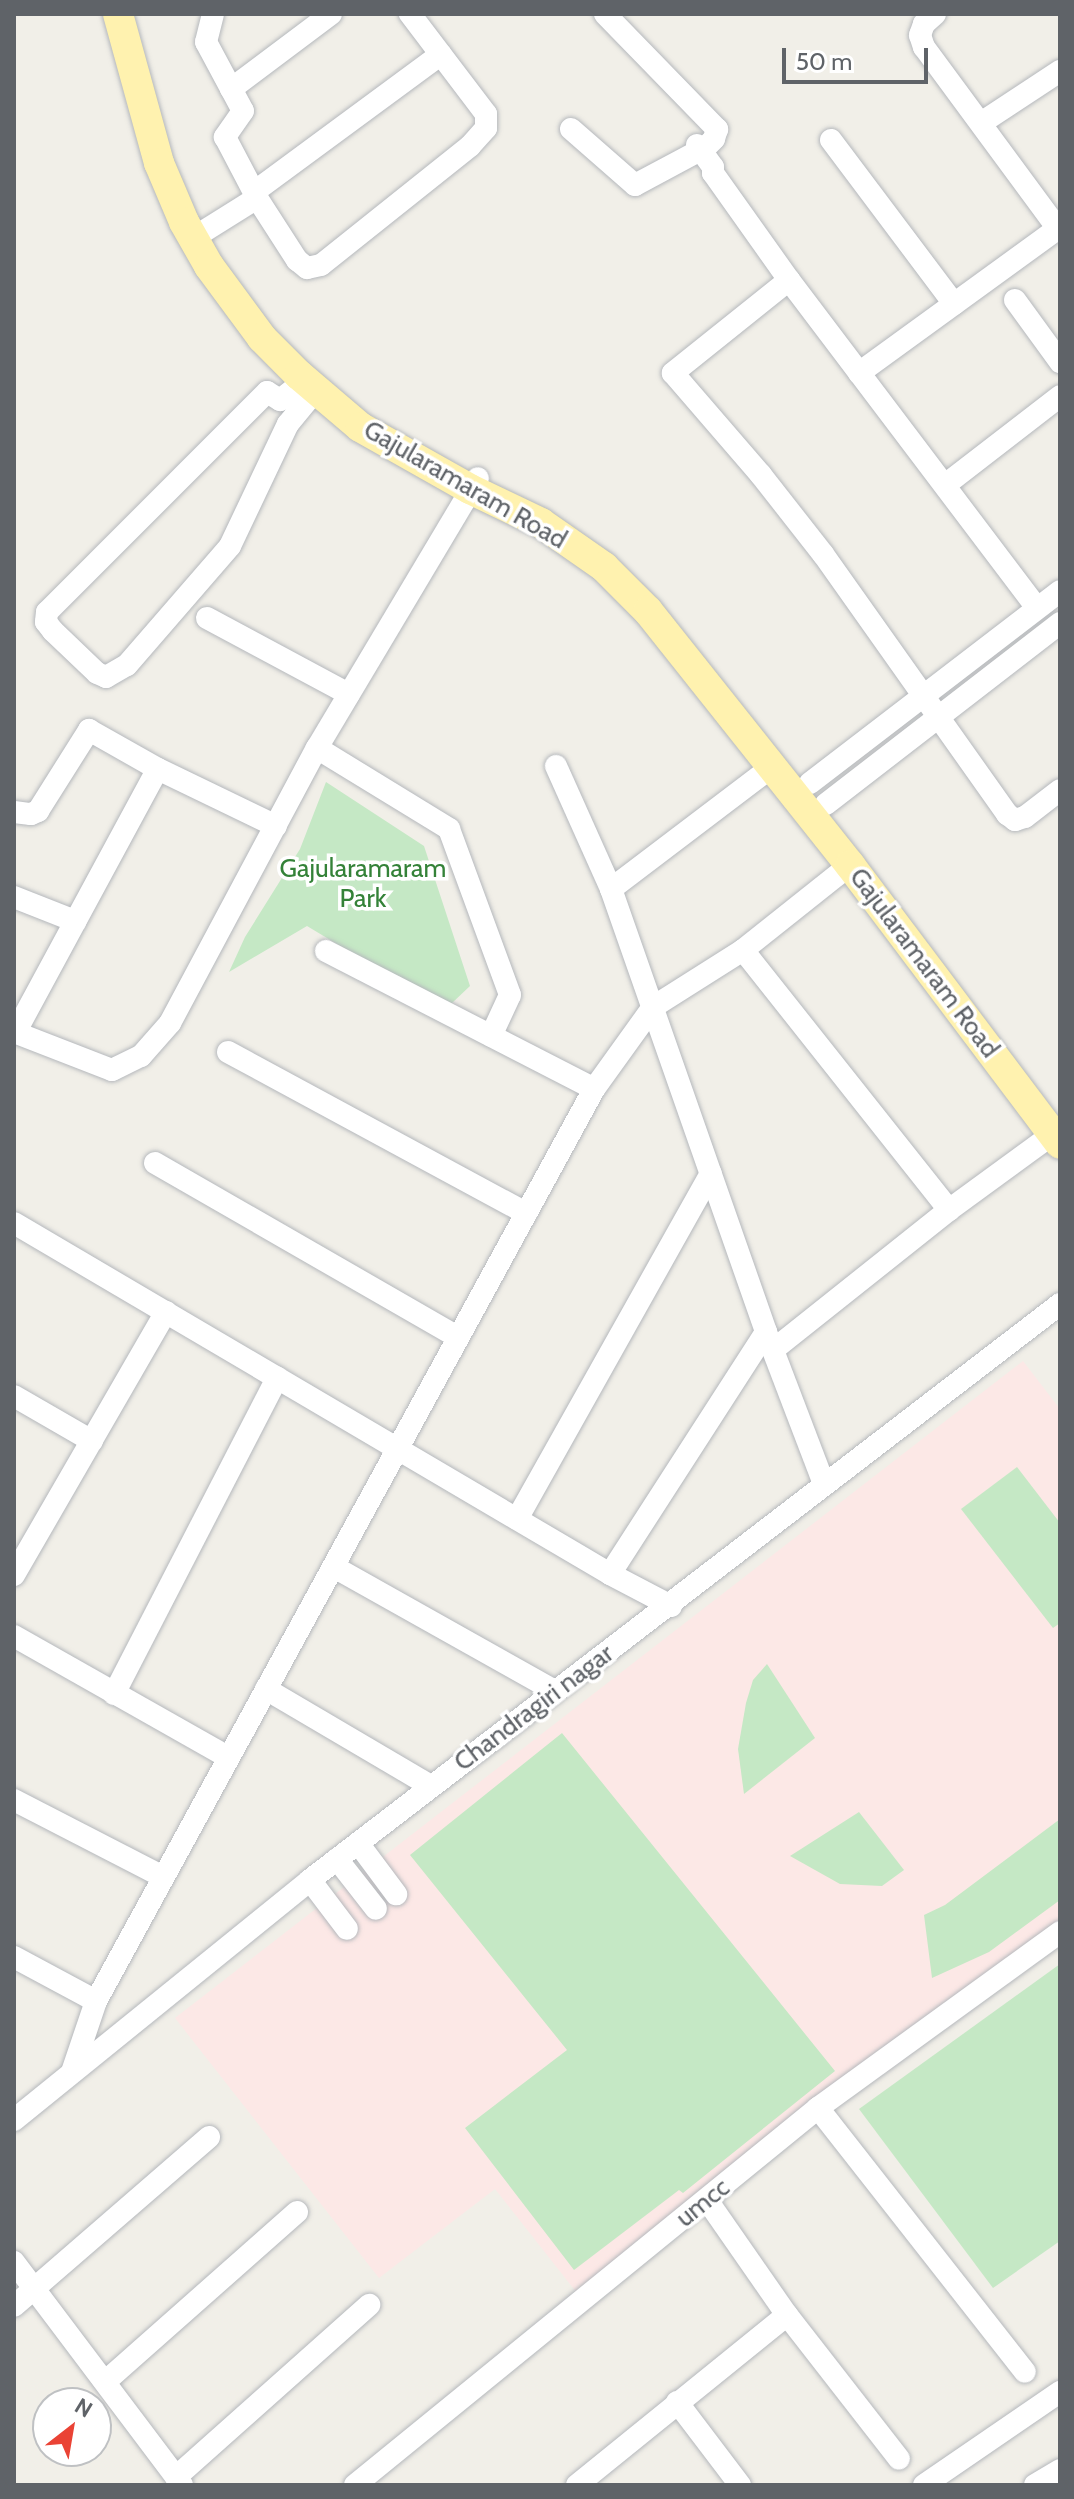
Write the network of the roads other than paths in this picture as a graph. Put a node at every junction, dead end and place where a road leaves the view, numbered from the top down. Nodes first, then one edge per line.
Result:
1 (118, 14) edge
2 (133, 14) edge
3 (213, 14) edge
4 (331, 14) edge
5 (410, 14) edge
6 (605, 14) edge
7 (935, 14) edge
8 (441, 54) junction
9 (1060, 71) edge
10 (231, 89) junction
11 (981, 123) junction
12 (571, 129) dead end
13 (831, 140) dead end
14 (695, 150) junction
15 (255, 195) junction
16 (1059, 228) edge
17 (199, 235) junction
18 (789, 280) junction
19 (1015, 300) dead end
20 (954, 304) junction
21 (1060, 362) edge
22 (859, 373) junction
23 (301, 394) junction
24 (1060, 396) edge
25 (474, 483) junction
26 (945, 485) junction
27 (1060, 591) edge
28 (1037, 608) junction
29 (207, 618) dead end
30 (1060, 623) edge
31 (349, 694) junction
32 (924, 696) junction
33 (939, 714) junction
34 (317, 748) junction
35 (556, 766) dead end
36 (773, 766) junction
37 (158, 769) junction
38 (1060, 790) edge
39 (818, 794) junction
40 (14, 812) edge
41 (276, 826) junction
42 (850, 865) junction
43 (611, 889) junction
44 (14, 897) edge
45 (75, 921) junction
46 (743, 950) junction
47 (326, 951) dead end
48 (653, 1007) junction
49 (14, 1033) edge
50 (491, 1036) junction
51 (228, 1052) dead end
52 (594, 1089) junction
53 (1058, 1131) edge
54 (155, 1163) dead end
55 (711, 1174) junction
56 (949, 1210) junction
57 (526, 1213) junction
58 (14, 1223) edge
59 (1060, 1304) edge
60 (166, 1312) junction
61 (458, 1337) junction
62 (769, 1341) junction
63 (277, 1378) junction
64 (14, 1396) edge
65 (92, 1441) junction
66 (397, 1449) junction
67 (824, 1484) junction
68 (517, 1519) junction
69 (334, 1567) junction
70 (610, 1574) junction
71 (14, 1575) edge
72 (671, 1606) junction
73 (14, 1636) edge
74 (266, 1689) junction
75 (553, 1690) junction
76 (114, 1694) junction
77 (228, 1757) junction
78 (431, 1786) junction
79 (14, 1800) edge
80 (358, 1843) junction
81 (337, 1859) junction
82 (163, 1877) junction
83 (310, 1880) junction
84 (396, 1894) dead end
85 (376, 1909) dead end
86 (347, 1929) dead end
87 (1060, 1932) edge
88 (14, 1957) edge
89 (96, 2001) junction
90 (72, 2072) junction
91 (19, 2106) edge
92 (818, 2108) junction
93 (209, 2137) dead end
94 (707, 2200) junction
95 (297, 2212) dead end
96 (14, 2262) edge
97 (35, 2288) junction
98 (369, 2305) dead end
99 (14, 2306) edge
100 (787, 2315) junction
101 (1025, 2372) dead end
102 (106, 2381) junction
103 (1060, 2392) edge
104 (677, 2402) junction
105 (899, 2459) dead end
106 (1060, 2470) edge
107 (179, 2481) edge
108 (355, 2485) edge
109 (577, 2485) edge
110 (740, 2485) edge
111 (924, 2485) edge
112 (1035, 2485) edge

1 - 17 main road, Gajularamaram Road
2 - 17 main road, Gajularamaram Road
3 - 10 street
4 - 10 street
5 - 8 street
6 - 14 street
7 - 11 street
8 - 15 street
8 - 15 street
9 - 11 street
10 - 15 street
11 - 16 street
12 - 14 street
13 - 20 street
14 - 18 street
15 - 17 street
16 - 20 street
17 - 23 main road, Gajularamaram Road
17 - 25 main road, Gajularamaram Road
18 - 22 street
18 - 32 street
19 - 21 street
20 - 22 street
22 - 26 street
23 - 23 street
23 - 25 main road, Gajularamaram Road
24 - 26 street
25 - 31 street
25 - 36 main road, Gajularamaram Road
25 - 39 main road, Gajularamaram Road
26 - 28 street
27 - 28 street
28 - 32 street
29 - 31 street
30 - 33 street
31 - 34 street
32 - 33 street
32 - 39 street
33 - 38 street
33 - 39 street
34 - 41 street
34 - 50 street
35 - 43 street
36 - 42 main road, Gajularamaram Road
36 - 43 street
37 - 40 street
37 - 41 street
37 - 45 street
39 - 53 main road, Gajularamaram Road
41 - 49 street
42 - 46 street
42 - 53 main road, Gajularamaram Road
43 - 48 street
44 - 45 street
45 - 49 street
46 - 48 street
46 - 56 street
47 - 50 street
48 - 52 street
48 - 55 street
50 - 52 street
51 - 57 street
52 - 57 street
53 - 56 street
54 - 61 street
55 - 62 street
55 - 68 street
56 - 62 street
57 - 61 street
58 - 60 street
59 - 67 street, Chandragiri nagar
60 - 63 street
60 - 65 street
61 - 66 street
62 - 67 street
62 - 70 street
63 - 66 street
63 - 76 street
64 - 65 street
65 - 71 street
66 - 68 street
66 - 69 street
67 - 72 street, Chandragiri nagar
68 - 70 street
69 - 74 street
69 - 75 street
70 - 72 street
72 - 75 street, Chandragiri nagar
73 - 76 street
74 - 77 street
74 - 78 street
75 - 78 street, Chandragiri nagar
76 - 77 street
77 - 82 street
78 - 80 street, Chandragiri nagar
79 - 82 street
80 - 81 street, Chandragiri nagar
80 - 84 street
81 - 83 street, Chandragiri nagar
81 - 85 street
82 - 89 street
83 - 86 street
83 - 90 street, Chandragiri nagar
87 - 92 street, umcc
88 - 89 street
89 - 90 street
90 - 91 street, Chandragiri nagar
92 - 94 street, umcc
92 - 101 street
93 - 97 street
94 - 100 street
94 - 108 street, umcc
95 - 102 street
96 - 97 street
97 - 99 street
97 - 102 street
98 - 107 street
100 - 104 street
100 - 105 street
102 - 107 street
103 - 111 street
104 - 109 street
104 - 110 street
106 - 112 street

